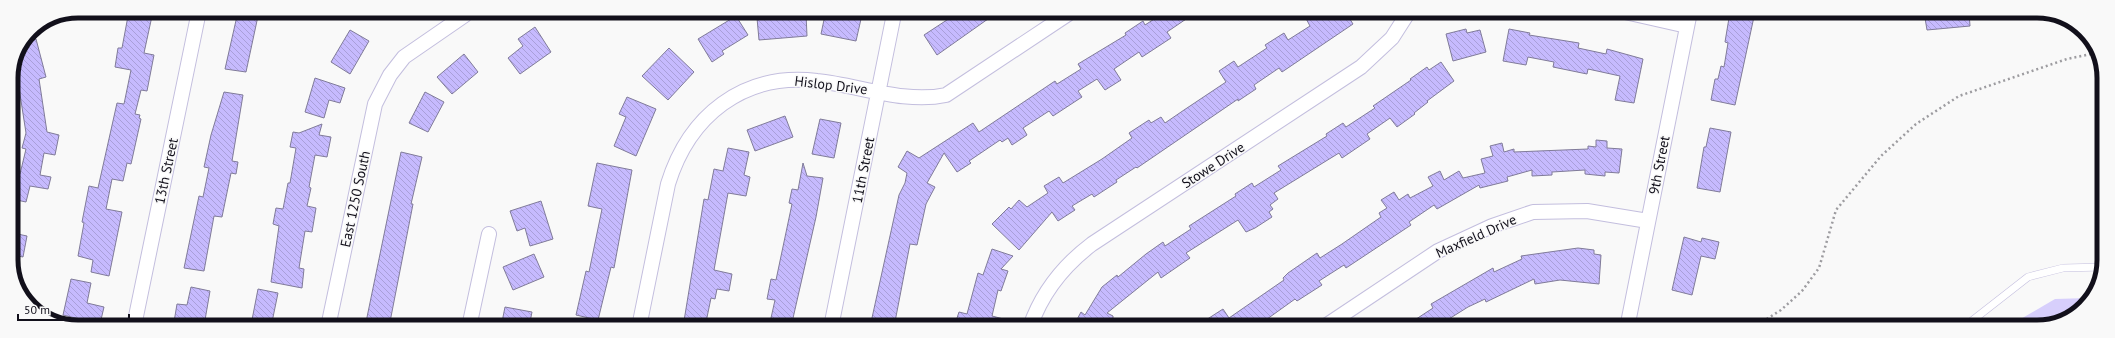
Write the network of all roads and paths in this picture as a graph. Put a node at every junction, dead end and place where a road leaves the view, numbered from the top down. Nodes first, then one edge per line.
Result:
1 (198, 18) edge
2 (461, 18) edge
3 (893, 18) edge
4 (1062, 18) edge
5 (1405, 18) edge
6 (1689, 19) edge
7 (2092, 54) edge
8 (879, 91) junction
9 (1648, 221) junction
10 (489, 234) dead end
11 (2096, 266) edge
12 (135, 320) edge
13 (329, 320) edge
14 (471, 320) edge
15 (640, 320) edge
16 (832, 320) edge
17 (1033, 320) edge
18 (1335, 320) edge
19 (1628, 320) edge
20 (1765, 320) edge
21 (1973, 320) edge

1 - 12 street, 13th Street
2 - 13 street, East 1250 South
3 - 8 street, 11th Street
4 - 8 street, Hislop Drive
5 - 17 street, Stowe Drive
6 - 9 street, 9th Street
7 - 20 path
8 - 15 street, Hislop Drive
8 - 16 street, 11th Street
9 - 18 street, Maxfield Drive
9 - 19 street, 9th Street
10 - 14 street
11 - 21 lane

